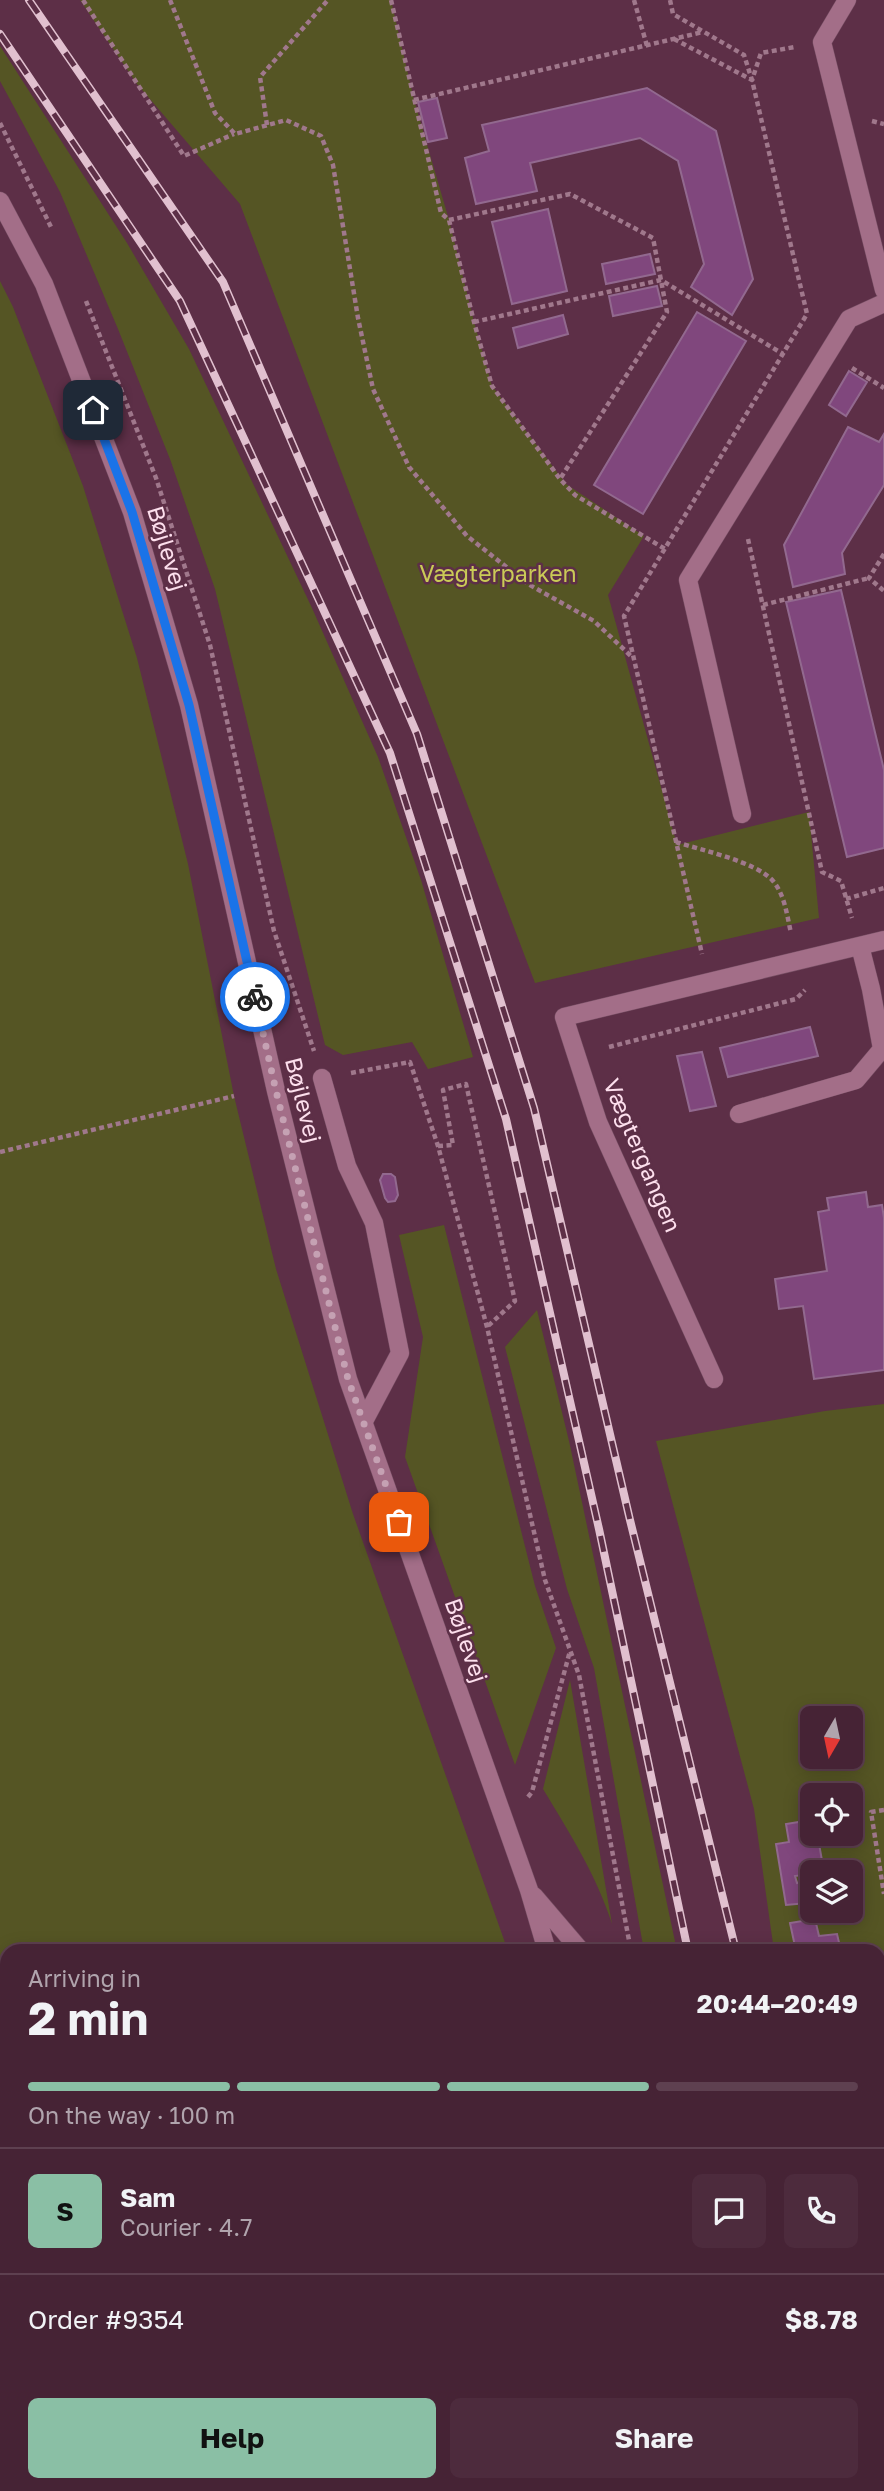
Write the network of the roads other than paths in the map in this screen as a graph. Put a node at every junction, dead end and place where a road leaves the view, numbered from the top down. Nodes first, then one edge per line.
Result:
1 (847, 0) edge
2 (0, 201) edge
3 (884, 290) edge
4 (884, 303) edge
5 (742, 814) dead end
6 (884, 940) edge
7 (860, 946) junction
8 (323, 1078) road end
9 (739, 1114) dead end
10 (714, 1379) dead end
11 (363, 1421) junction
12 (529, 1891) junction
13 (545, 1944) edge
14 (575, 1944) edge

1 - 3 street
2 - 11 street, Bøjlevej
4 - 5 street
6 - 7 street, Vægtergangen
7 - 9 street
7 - 10 street, Vægtergangen
8 - 11 street
11 - 12 street, Bøjlevej
12 - 13 street, Bøjlevej
12 - 14 street, Bøjlevej

